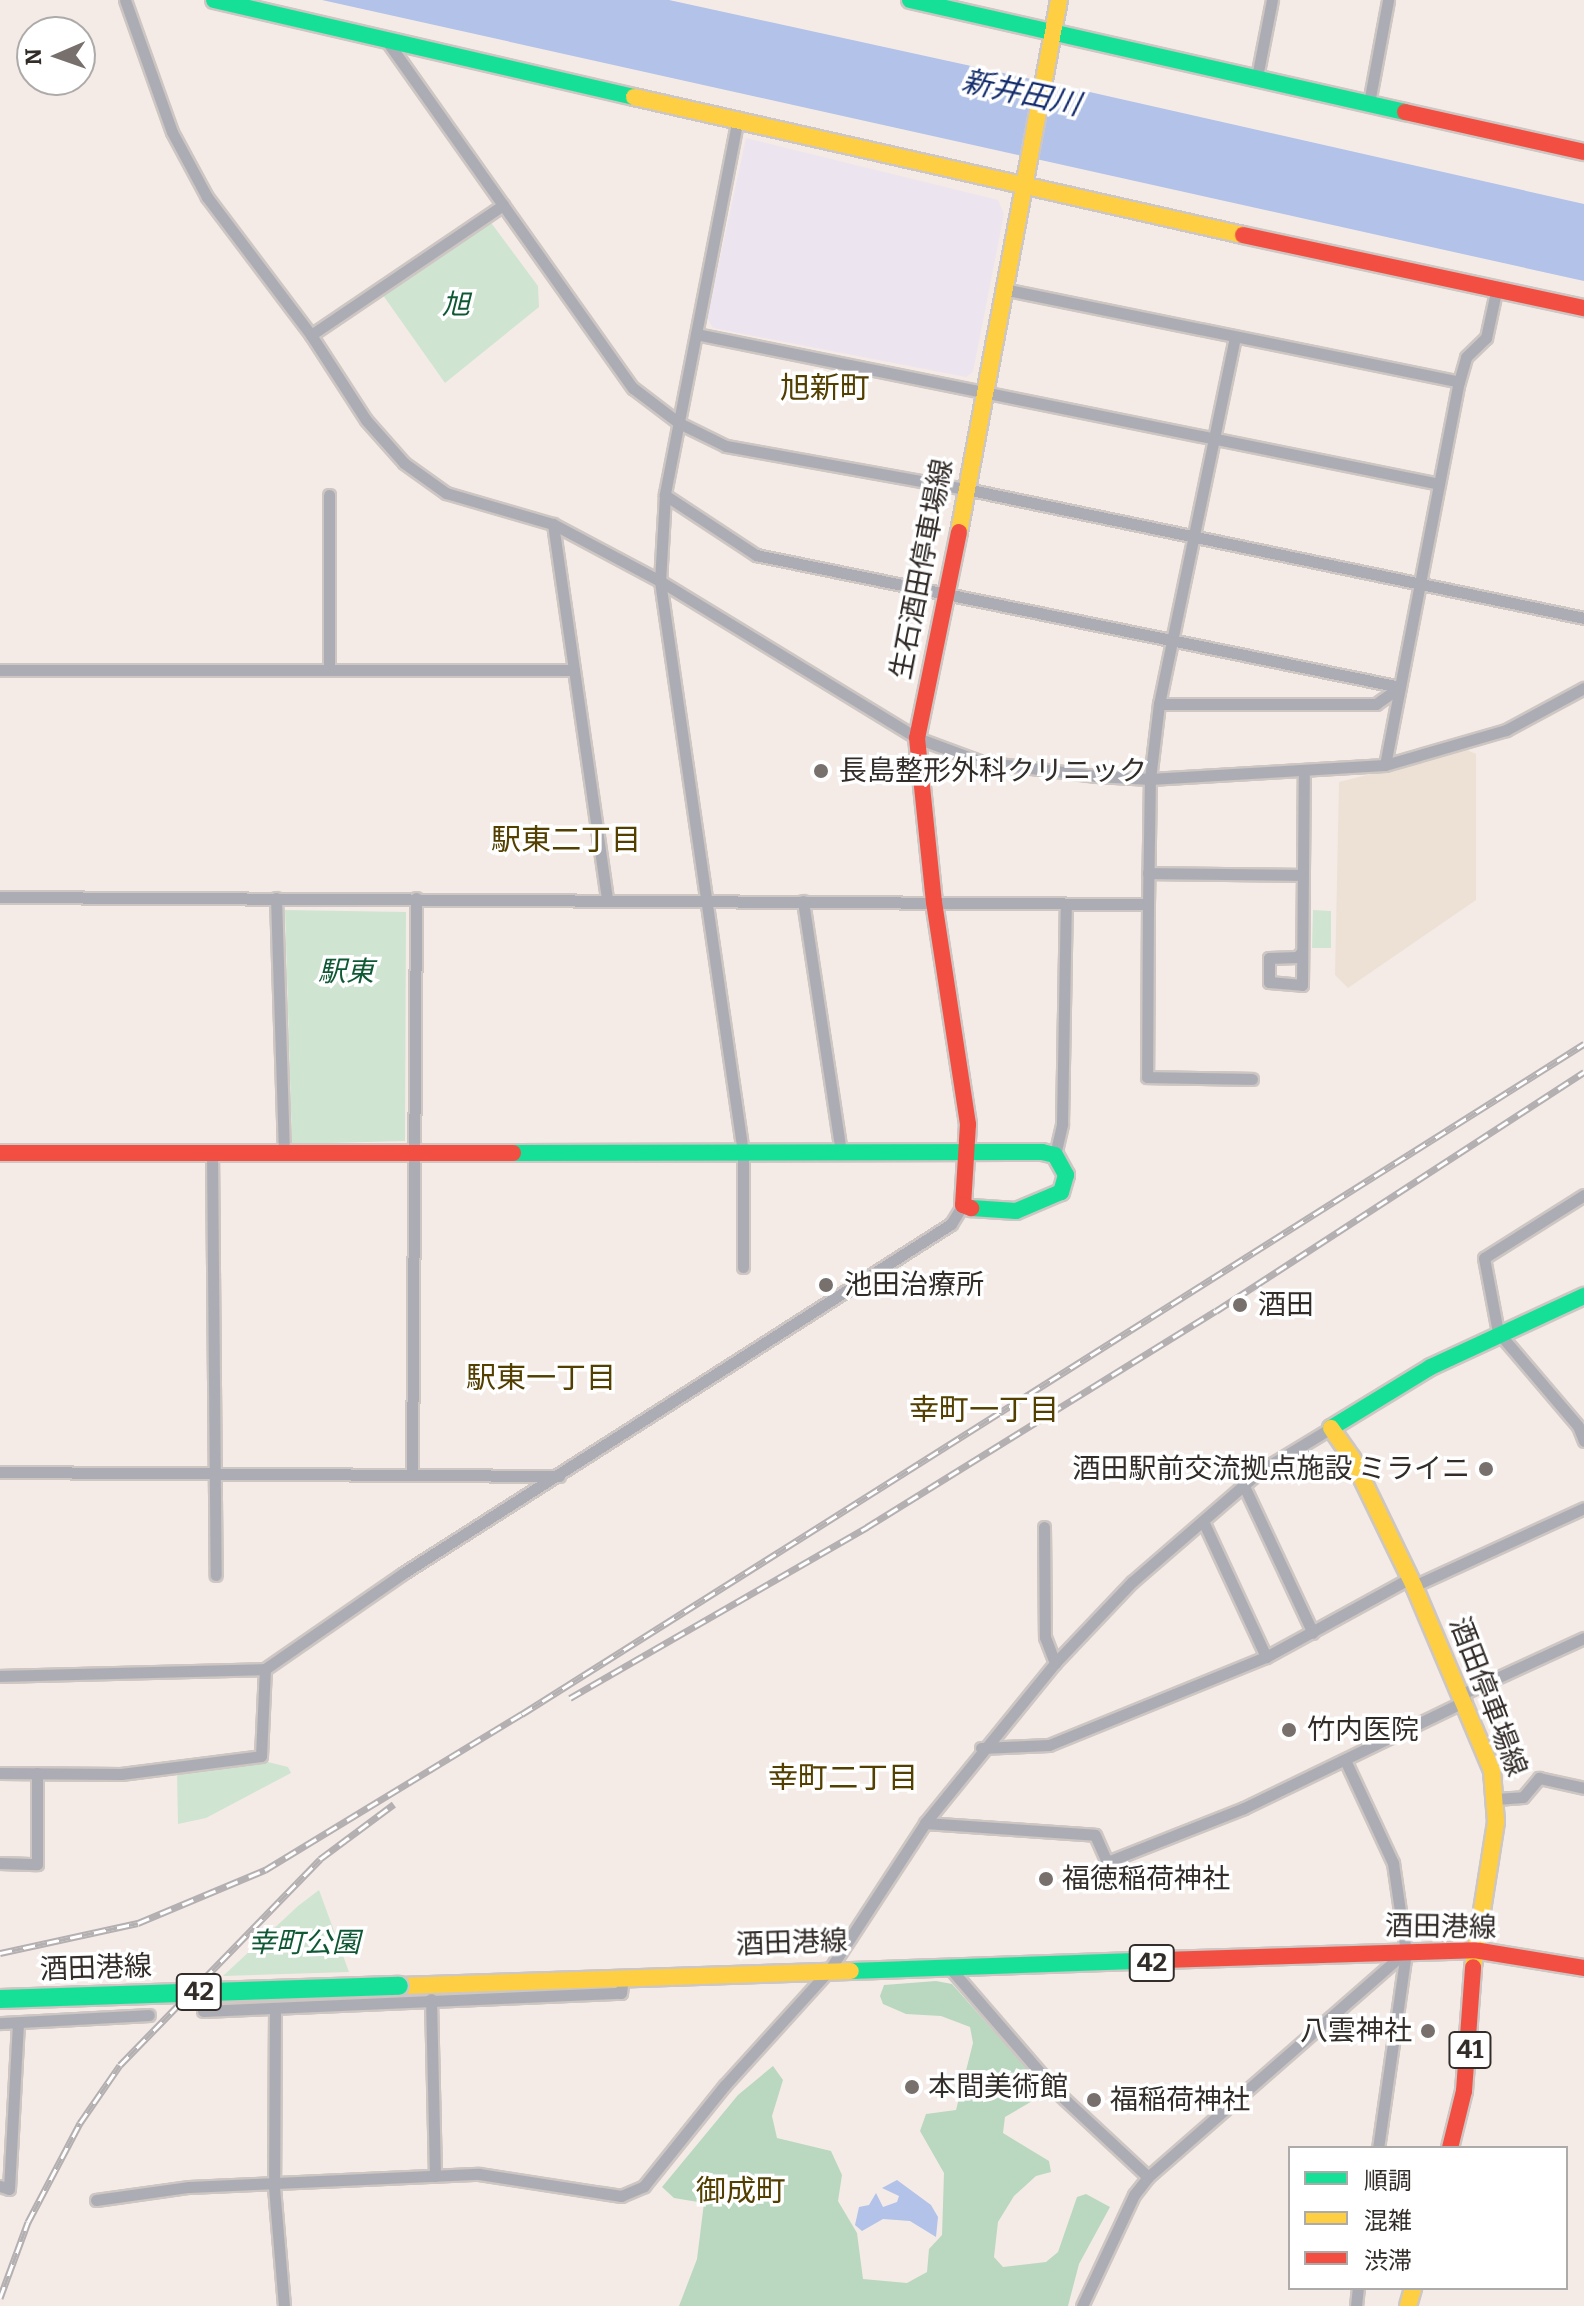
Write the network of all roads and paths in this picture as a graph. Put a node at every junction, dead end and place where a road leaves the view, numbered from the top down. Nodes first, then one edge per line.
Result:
1 (125, 0) edge
2 (214, 0) edge
3 (910, 0) edge
4 (1059, 0) edge
5 (1272, 0) edge
6 (1388, 0) edge
7 (1052, 32) junction
8 (389, 44) junction
9 (1257, 77) junction
10 (1369, 103) junction
11 (737, 123) junction
12 (1584, 152) edge
13 (1027, 179) junction
14 (503, 205) junction
15 (1497, 287) junction
16 (1008, 290) junction
17 (1584, 308) edge
18 (696, 334) junction
19 (311, 335) junction
20 (1235, 337) junction
21 (1459, 382) junction
22 (985, 392) junction
23 (679, 423) junction
24 (1212, 437) junction
25 (1439, 484) junction
26 (966, 489) junction
27 (329, 495) dead end
28 (665, 495) junction
29 (553, 524) junction
30 (1191, 536) junction
31 (660, 581) junction
32 (1420, 584) junction
33 (945, 594) junction
34 (1584, 618) edge
35 (1172, 640) junction
36 (0, 670) edge
37 (329, 670) junction
38 (574, 670) junction
39 (1400, 687) junction
40 (1584, 688) edge
41 (1159, 704) junction
42 (917, 738) junction
43 (1385, 765) junction
44 (1304, 770) junction
45 (1150, 779) junction
46 (1148, 873) junction
47 (1302, 875) junction
48 (0, 897) edge
49 (276, 898) junction
50 (416, 898) junction
51 (607, 898) junction
52 (706, 899) junction
53 (803, 901) junction
54 (934, 902) junction
55 (1066, 904) junction
56 (1148, 904) junction
57 (1302, 952) dead end
58 (1252, 1079) dead end
59 (0, 1153) edge
60 (212, 1153) junction
61 (284, 1153) junction
62 (415, 1153) junction
63 (743, 1153) junction
64 (841, 1153) junction
65 (966, 1153) junction
66 (1055, 1155) junction
67 (1584, 1195) edge
68 (963, 1205) junction
69 (743, 1267) dead end
70 (1584, 1296) edge
71 (1498, 1332) junction
72 (1581, 1425) edge
73 (1331, 1428) junction
74 (1584, 1441) edge
75 (0, 1472) edge
76 (215, 1474) junction
77 (412, 1475) junction
78 (560, 1476) junction
79 (1244, 1486) junction
80 (1584, 1508) edge
81 (1203, 1521) junction
82 (1044, 1527) dead end
83 (216, 1575) dead end
84 (1412, 1582) junction
85 (1313, 1633) junction
86 (1584, 1638) edge
87 (1266, 1657) junction
88 (1055, 1663) junction
89 (265, 1669) junction
90 (0, 1676) edge
91 (1464, 1697) junction
92 (981, 1748) junction
93 (1345, 1760) junction
94 (0, 1773) edge
95 (37, 1773) junction
96 (1584, 1788) edge
97 (1496, 1799) junction
98 (925, 1823) junction
99 (0, 1863) edge
100 (1474, 1950) junction
101 (1406, 1952) junction
102 (950, 1968) junction
103 (1584, 1968) edge
104 (830, 1969) junction
105 (623, 1977) junction
106 (0, 1999) edge
107 (431, 1999) junction
108 (275, 2010) junction
109 (203, 2011) dead end
110 (149, 2015) dead end
111 (0, 2023) edge
112 (18, 2023) junction
113 (1378, 2146) edge
114 (1450, 2146) edge
115 (435, 2176) junction
116 (1148, 2177) junction
117 (0, 2186) edge
118 (274, 2187) junction
119 (96, 2200) dead end
120 (284, 2306) edge
121 (1082, 2306) edge

1 - 19 street
2 - 8 main road
3 - 7 main road
4 - 7 main road, 生石酒田停車場線
5 - 9 street
6 - 10 street
7 - 9 main road
7 - 13 main road, 生石酒田停車場線
8 - 11 main road
8 - 14 street
9 - 10 main road
10 - 12 main road
11 - 13 main road
11 - 18 street
13 - 15 main road
13 - 16 main road, 生石酒田停車場線
14 - 19 street
14 - 23 street
15 - 17 main road
15 - 21 street
16 - 20 street
16 - 22 main road, 生石酒田停車場線
18 - 22 street
18 - 23 street
19 - 29 street
20 - 21 street
20 - 24 street
21 - 25 street
22 - 24 street
22 - 26 main road, 生石酒田停車場線
23 - 26 street
23 - 28 street
24 - 25 street
24 - 30 street
25 - 32 street
26 - 30 street
26 - 33 main road, 生石酒田停車場線
27 - 37 street
28 - 31 street
28 - 33 street
29 - 31 street
29 - 38 street
30 - 32 street
30 - 35 street
31 - 42 street
31 - 52 street
32 - 34 street
32 - 39 street
33 - 35 street
33 - 42 main road, 生石酒田停車場線
35 - 39 street
35 - 41 street
36 - 37 street
37 - 38 street
38 - 51 street
39 - 41 street
39 - 43 street
40 - 43 street
41 - 45 street
42 - 45 street
42 - 54 main road, 生石酒田停車場線
43 - 44 street
44 - 45 street
44 - 47 street
45 - 46 street
46 - 47 street
46 - 56 street
47 - 57 street
48 - 49 street
49 - 50 street
49 - 61 street
50 - 51 street
50 - 62 street
51 - 52 street
52 - 53 street
52 - 63 street
53 - 54 street
53 - 64 street
54 - 55 street
54 - 65 main road, 生石酒田停車場線
55 - 56 street
55 - 66 street
56 - 58 street
59 - 60 main road
60 - 61 main road
60 - 76 street
61 - 62 main road
62 - 63 main road
62 - 77 street
63 - 64 main road
63 - 69 street
64 - 65 main road
65 - 66 main road
65 - 68 main road, 生石酒田停車場線
66 - 68 main road
67 - 71 street
68 - 78 street
70 - 71 main road
71 - 72 street
71 - 73 main road
72 - 74 street
73 - 79 street
73 - 84 main road, 酒田停車場線 / 41
75 - 76 street
76 - 77 street
76 - 83 street
77 - 78 street
78 - 89 street
79 - 81 street
79 - 85 street
80 - 84 street
81 - 87 street
81 - 88 street
82 - 88 street
84 - 85 street
84 - 91 main road, 酒田停車場線 / 41
85 - 87 street
86 - 91 street
87 - 92 street
88 - 92 street
89 - 90 street
89 - 95 street
91 - 93 street
91 - 97 main road, 酒田停車場線 / 41
92 - 98 street
93 - 98 street
93 - 101 street
94 - 95 street
95 - 99 street
96 - 97 street
97 - 100 main road, 酒田停車場線 / 41
98 - 104 street
100 - 101 main road, 酒田港線 / 42
100 - 103 main road, 酒田港線 / 42
100 - 114 main road, 酒田停車場線 / 41
101 - 102 main road, 酒田港線 / 42
101 - 113 street
101 - 116 street
102 - 104 main road, 酒田港線 / 42
102 - 116 street
104 - 105 main road, 酒田港線 / 42
104 - 115 street
105 - 106 main road, 酒田港線 / 42, bridge
105 - 107 street
107 - 108 street
107 - 115 street
108 - 109 street
108 - 118 street
110 - 112 street
111 - 112 street
112 - 117 street
115 - 118 street
116 - 121 street
118 - 119 street
118 - 120 street

